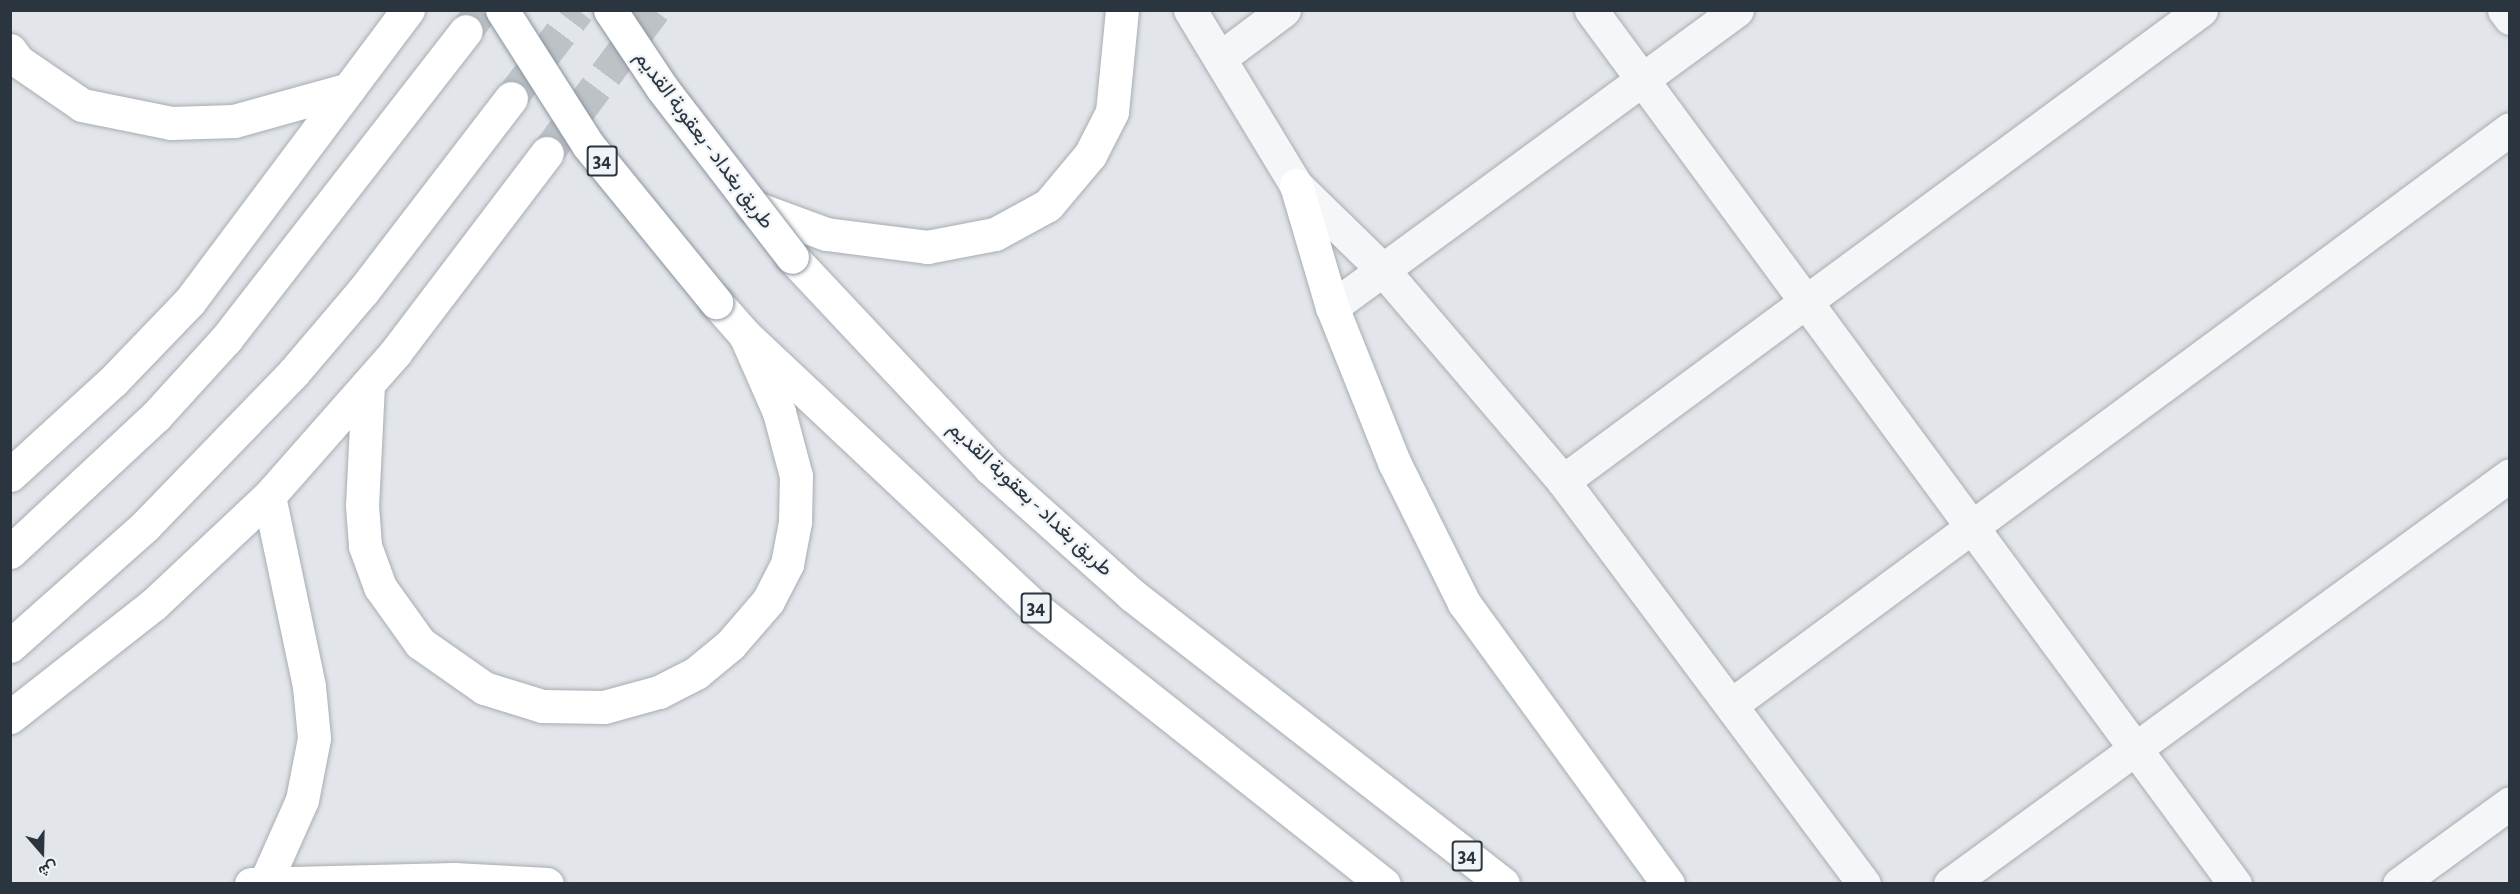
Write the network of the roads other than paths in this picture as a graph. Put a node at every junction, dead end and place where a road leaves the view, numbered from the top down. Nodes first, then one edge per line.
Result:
1 (408, 10) edge
2 (502, 10) edge
3 (610, 10) edge
4 (1122, 10) edge
5 (1190, 10) edge
6 (1284, 10) edge
7 (1591, 10) edge
8 (1737, 10) edge
9 (2200, 10) edge
10 (2504, 10) edge
11 (2510, 18) edge
12 (466, 31) tunnel mouth
13 (10, 50) edge
14 (1220, 58) junction
15 (1642, 80) junction
16 (349, 89) junction
17 (511, 98) tunnel mouth
18 (2510, 129) edge
19 (547, 153) tunnel mouth
20 (1296, 185) junction
21 (753, 207) junction
22 (1383, 270) junction
23 (1806, 302) junction
24 (1332, 307) junction
25 (745, 335) junction
26 (368, 384) junction
27 (10, 475) edge
28 (2510, 475) edge
29 (1563, 481) junction
30 (269, 496) junction
31 (1972, 527) junction
32 (10, 552) edge
33 (10, 646) edge
34 (1731, 705) junction
35 (10, 717) edge
36 (2135, 748) junction
37 (2510, 803) edge
38 (265, 883) edge
39 (251, 884) edge
40 (547, 884) edge
41 (1384, 884) edge
42 (1503, 884) edge
43 (1668, 884) edge
44 (1864, 884) edge
45 (1950, 884) edge
46 (2235, 884) edge
47 (2399, 884) edge

1 - 16 main road
2 - 25 main road, 34, bridge
3 - 21 main road, طريق بغداد - بعقوبة القديم / 34, bridge
4 - 21 main road
5 - 14 street
6 - 14 street
7 - 15 street
8 - 15 street
9 - 23 street
10 - 11 street
12 - 32 main road
13 - 16 main road
14 - 20 street
15 - 22 street
15 - 23 street
16 - 27 main road
17 - 33 main road
18 - 31 street
19 - 26 main road
20 - 22 street
20 - 24 main road
21 - 42 main road, طريق بغداد - بعقوبة القديم / 34, bridge
22 - 24 street
22 - 29 street
23 - 29 street
23 - 31 street
24 - 43 main road
25 - 26 main road
25 - 41 main road, 34
26 - 30 main road
28 - 36 street
29 - 34 street
30 - 35 main road
30 - 38 main road
31 - 34 street
31 - 36 street
34 - 44 street
36 - 45 street
36 - 46 street
37 - 47 street
38 - 39 main road
38 - 40 main road

